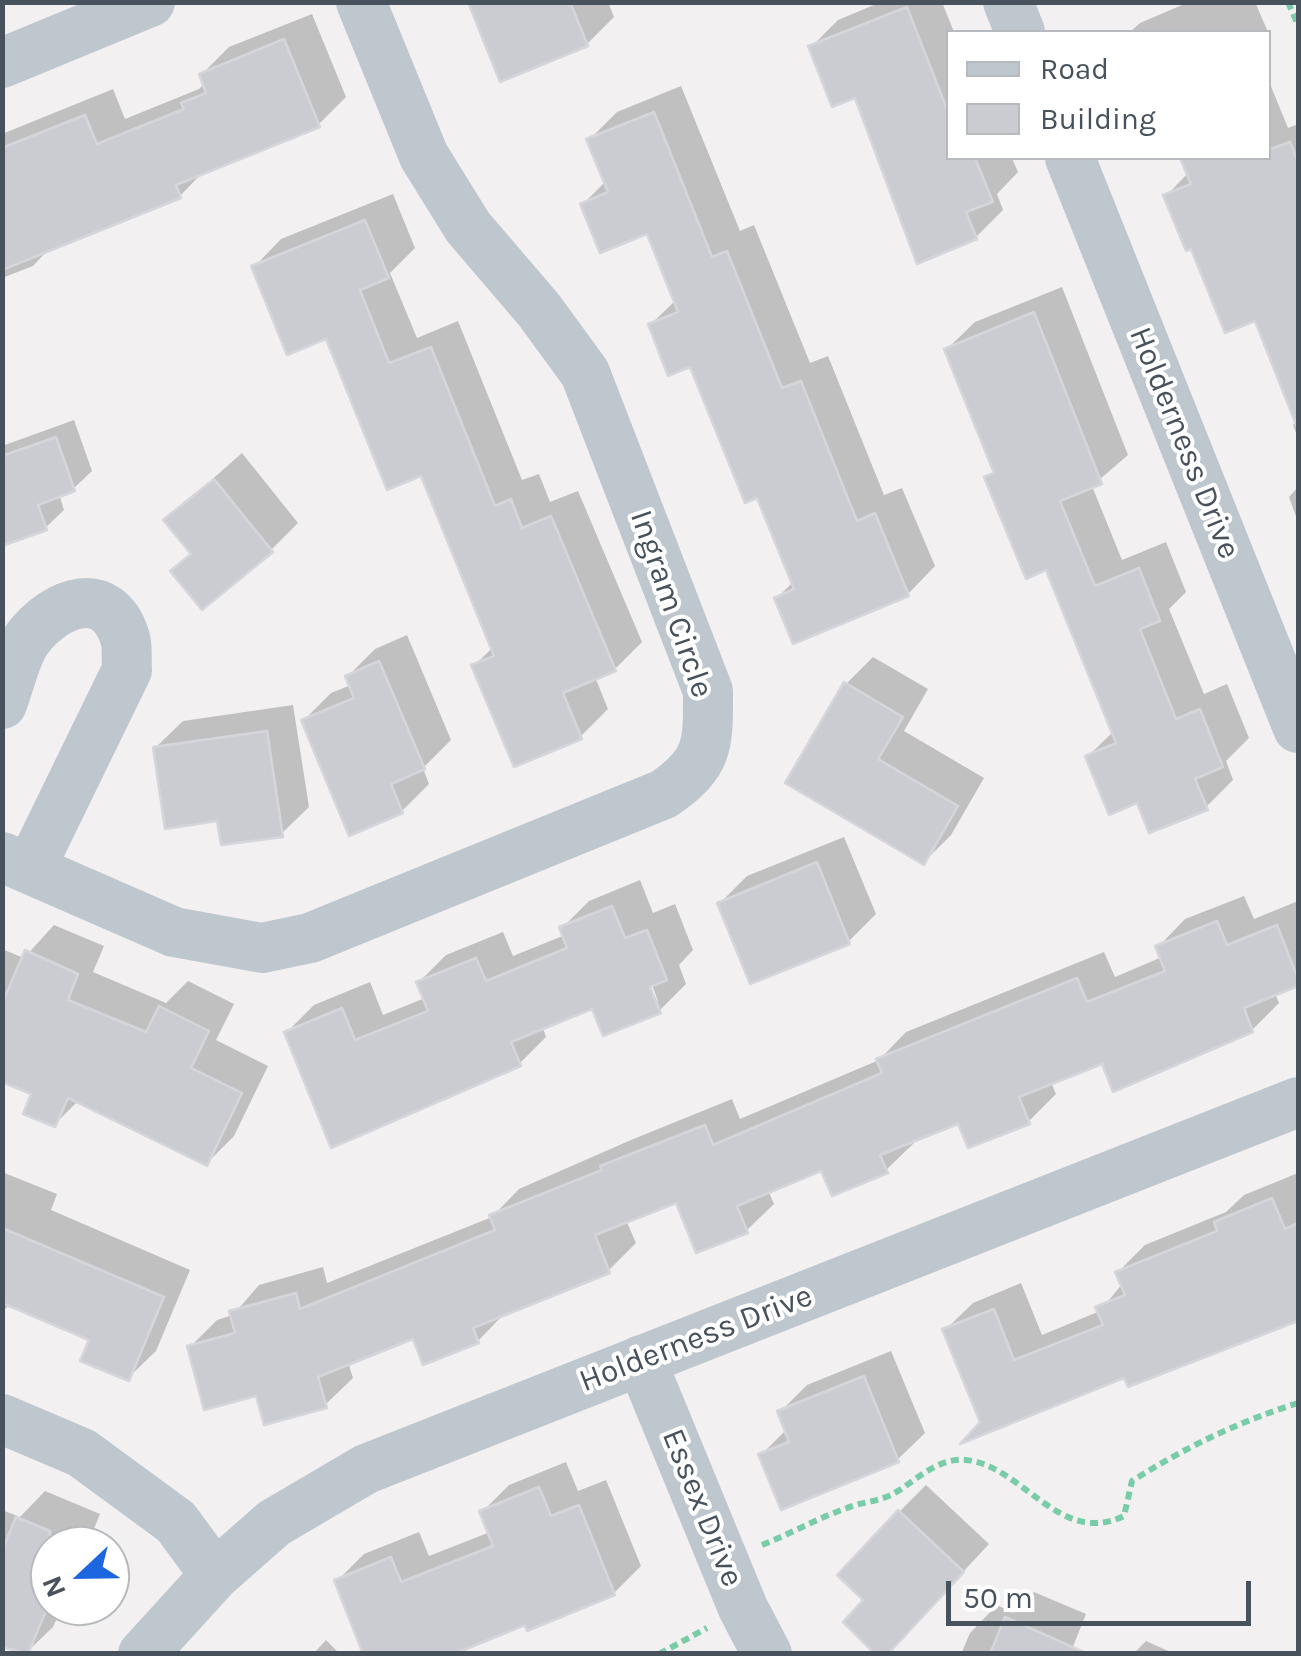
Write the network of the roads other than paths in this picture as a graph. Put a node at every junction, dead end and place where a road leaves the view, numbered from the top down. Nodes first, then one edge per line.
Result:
1 (150, 2) edge
2 (362, 2) edge
3 (1008, 2) edge
4 (1019, 30) edge
5 (2, 63) edge
6 (1071, 160) edge
7 (2, 704) edge
8 (1298, 728) edge
9 (16, 863) edge
10 (1298, 1102) edge
11 (642, 1360) junction
12 (2, 1419) edge
13 (214, 1575) junction
14 (143, 1654) edge
15 (767, 1654) edge

1 - 5 street
2 - 9 street, Ingram Circle
3 - 4 street
6 - 8 street, Holderness Drive
7 - 9 street
10 - 11 street, Holderness Drive
11 - 13 street, Holderness Drive
11 - 15 street, Essex Drive
12 - 13 street
13 - 14 street, Holderness Drive

